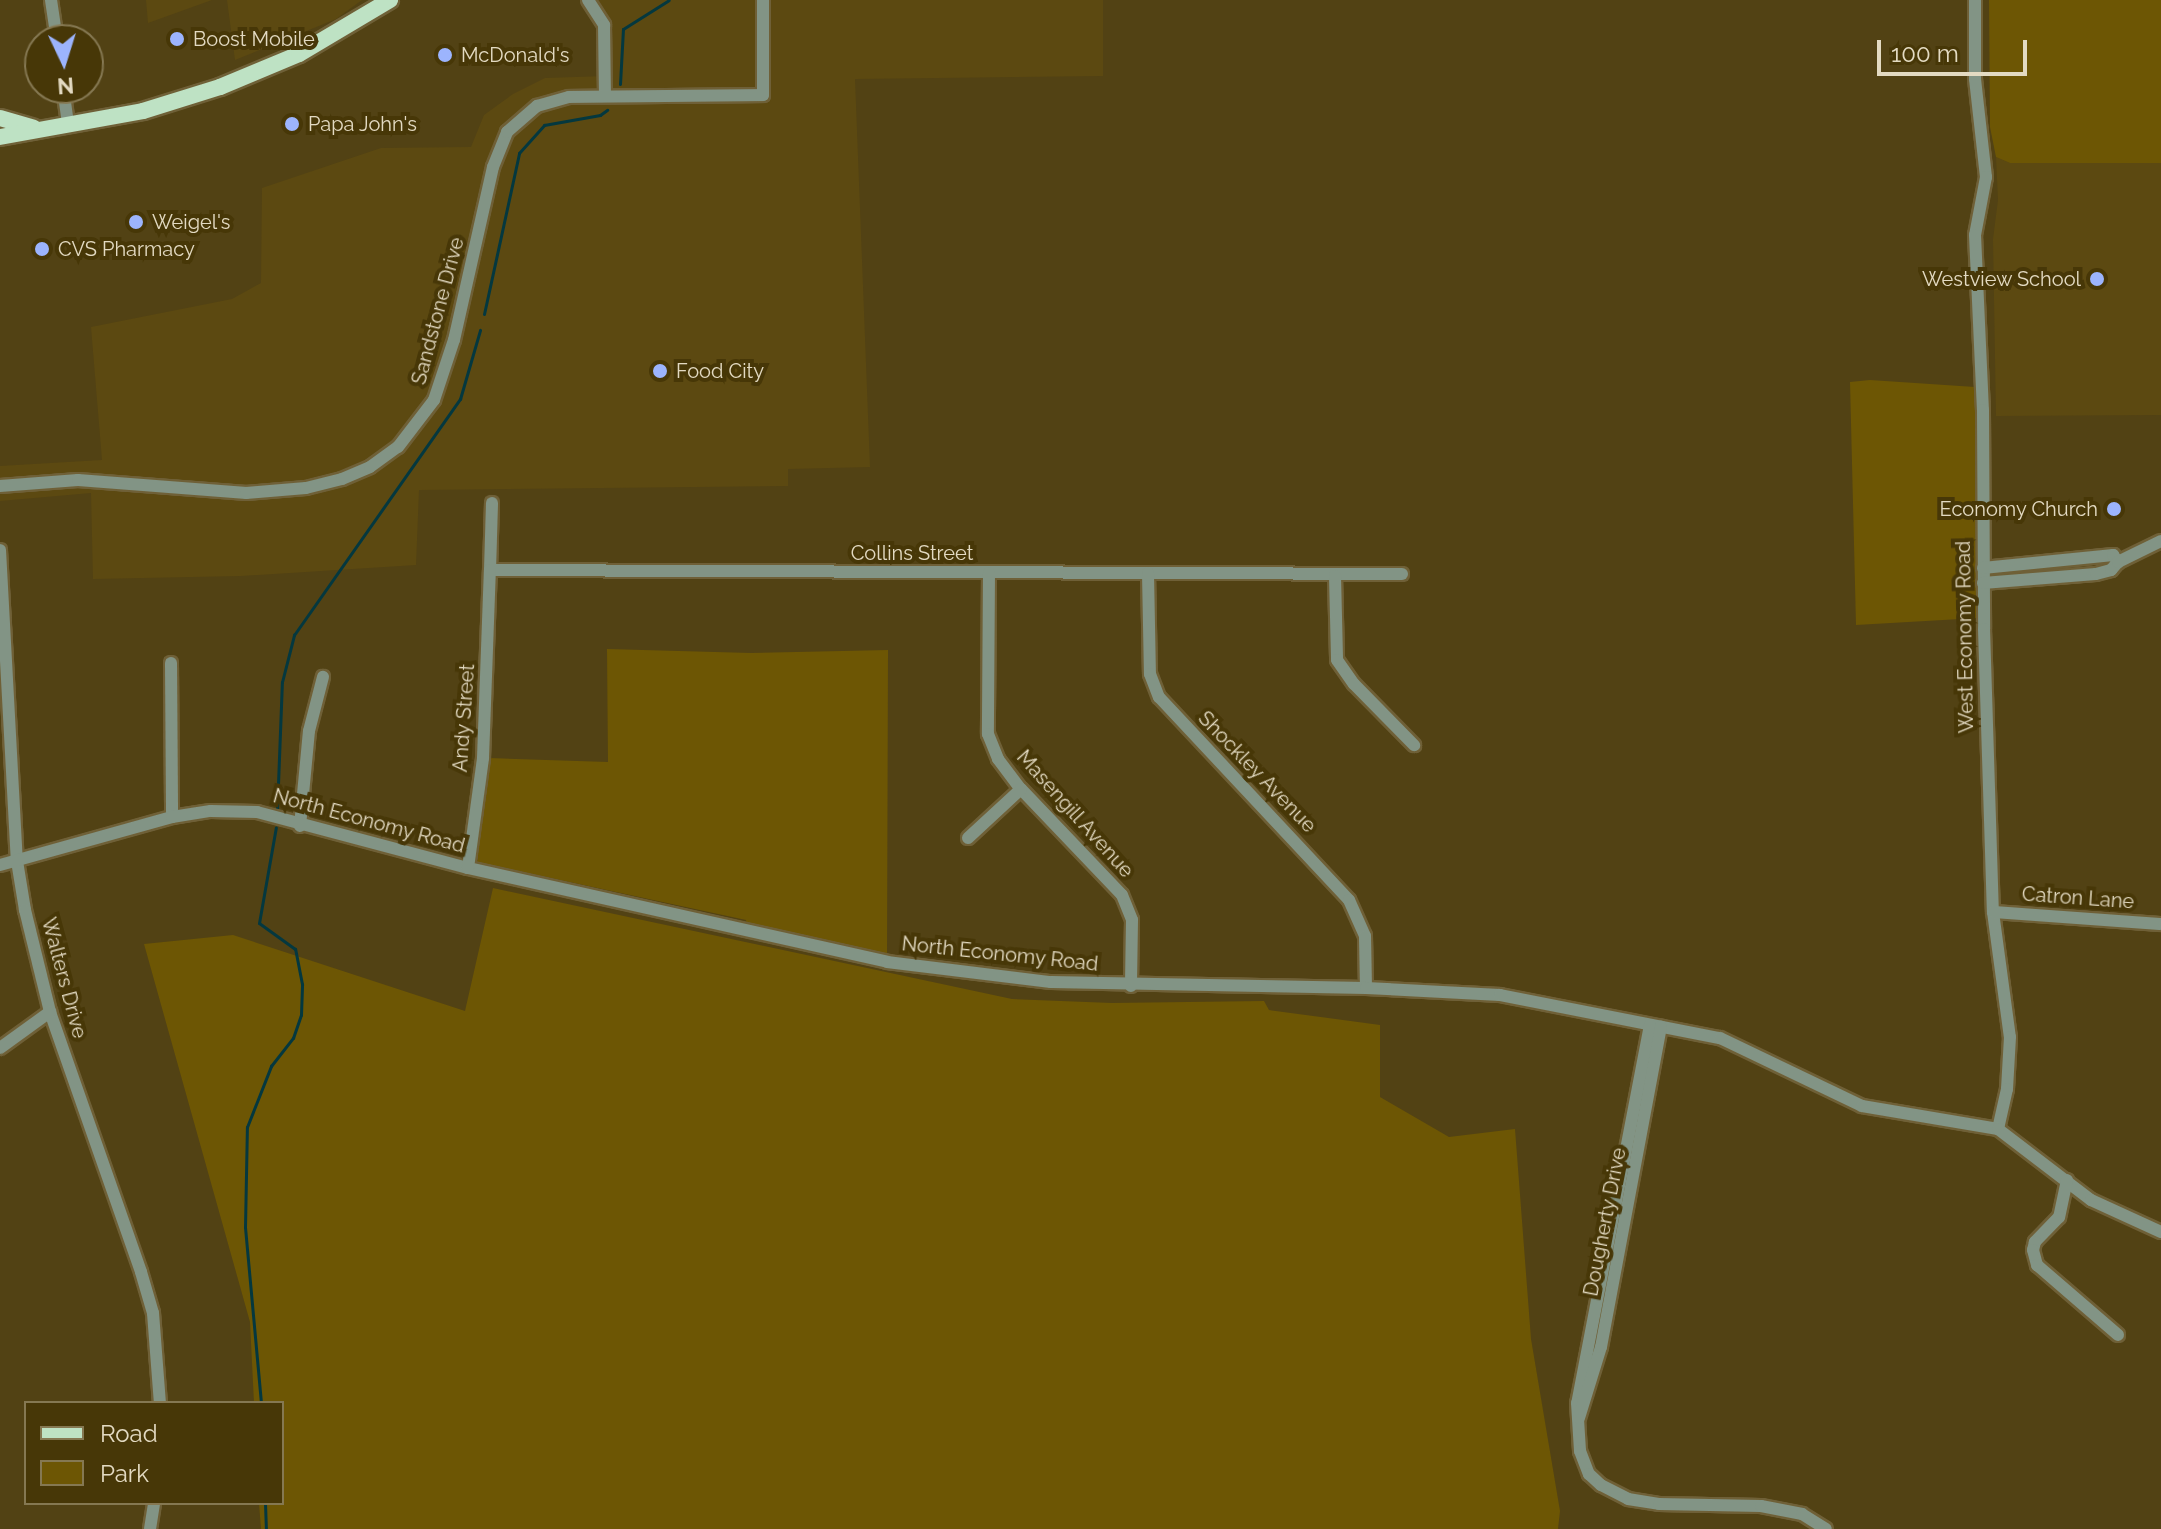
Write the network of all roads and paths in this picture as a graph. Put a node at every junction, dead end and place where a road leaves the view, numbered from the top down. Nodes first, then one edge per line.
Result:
1 (51, 0) edge
2 (390, 0) edge
3 (588, 0) edge
4 (763, 0) edge
5 (1975, 0) edge
6 (55, 24) edge
7 (605, 95) junction
8 (65, 104) edge
9 (0, 118) edge
10 (68, 125) junction
11 (40, 130) junction
12 (0, 137) edge
13 (0, 486) edge
14 (492, 503) dead end
15 (2161, 541) edge
16 (0, 550) edge
17 (2118, 562) junction
18 (1983, 568) junction
19 (490, 570) junction
20 (989, 573) junction
21 (1148, 573) junction
22 (1402, 574) dead end
23 (1335, 576) junction
24 (1983, 583) junction
25 (171, 663) dead end
26 (323, 677) dead end
27 (1414, 745) dead end
28 (1021, 789) junction
29 (172, 817) junction
30 (300, 826) junction
31 (968, 838) dead end
32 (17, 861) junction
33 (0, 865) edge
34 (468, 868) junction
35 (1993, 912) junction
36 (2161, 924) edge
37 (1131, 986) junction
38 (1366, 988) junction
39 (50, 1012) junction
40 (1656, 1026) junction
41 (0, 1048) edge
42 (1998, 1129) junction
43 (2067, 1180) junction
44 (2161, 1232) edge
45 (2118, 1335) dead end
46 (160, 1401) edge
47 (154, 1505) edge
48 (150, 1529) edge
49 (1826, 1529) edge

1 - 6 street
2 - 10 main road
3 - 7 street
4 - 7 street, Sandstone Drive
5 - 18 street, West Economy Road
7 - 13 street, Sandstone Drive
8 - 10 street
9 - 11 main road
10 - 11 main road
11 - 12 main road
14 - 19 street
15 - 17 street
16 - 32 street, Walters Drive
17 - 18 street
17 - 24 street
18 - 24 street, West Economy Road
19 - 20 street, Collins Street
19 - 34 street, Andy Street
20 - 21 street, Collins Street
20 - 28 street, Masengill Avenue
21 - 23 street, Collins Street
21 - 38 street, Shockley Avenue
22 - 23 street, Collins Street
23 - 27 street
24 - 35 street, West Economy Road
25 - 29 street
26 - 30 street
28 - 31 street
28 - 37 street, Masengill Avenue
29 - 30 street, North Economy Road
29 - 32 street, North Economy Road
30 - 34 street, North Economy Road
32 - 33 street, North Economy Road
32 - 39 street, Walters Drive
34 - 37 street, North Economy Road
35 - 36 street, Catron Lane
35 - 42 street, West Economy Road
37 - 38 street, North Economy Road
38 - 40 street, North Economy Road
39 - 41 street
39 - 46 street, Walters Drive
40 - 42 street, North Economy Road
40 - 49 street, Dougherty Drive
42 - 43 street
43 - 44 street
43 - 45 street
47 - 48 street

